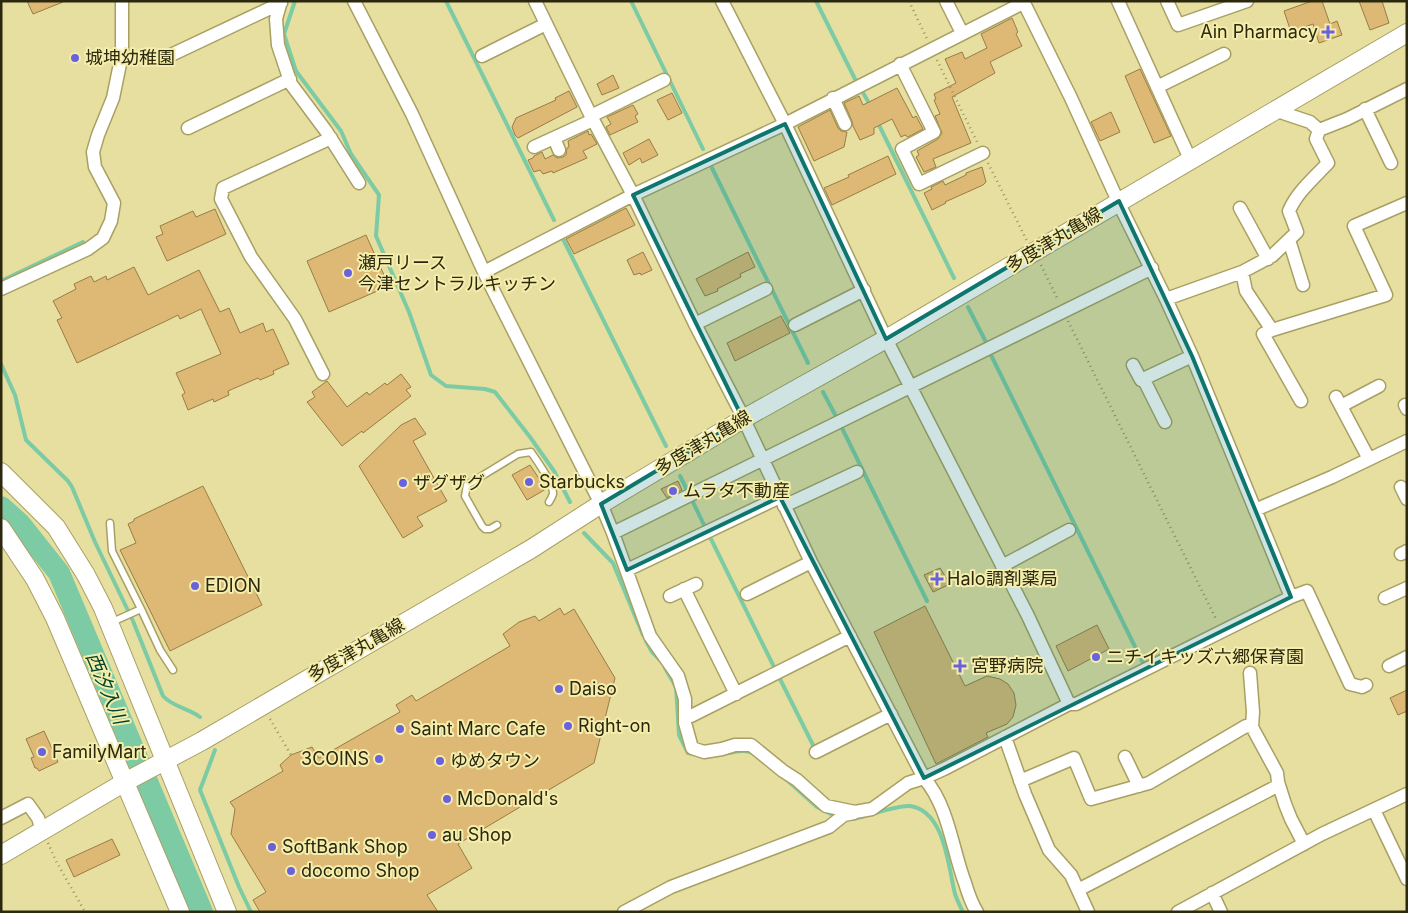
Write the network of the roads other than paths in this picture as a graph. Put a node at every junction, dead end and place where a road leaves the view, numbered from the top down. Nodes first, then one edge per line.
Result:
1 (122, 1) edge
2 (354, 1) edge
3 (535, 1) edge
4 (722, 1) edge
5 (946, 1) edge
6 (1118, 1) edge
7 (1168, 1) edge
8 (1247, 1) edge
9 (281, 2) edge
10 (1023, 2) edge
11 (546, 24) junction
12 (1407, 32) edge
13 (962, 33) junction
14 (1224, 54) dead end
15 (171, 55) dead end
16 (482, 56) dead end
17 (900, 64) junction
18 (290, 79) junction
19 (664, 80) dead end
20 (1157, 86) junction
21 (1407, 89) edge
22 (833, 98) junction
23 (1278, 107) junction
24 (1365, 109) junction
25 (592, 118) junction
26 (784, 124) junction
27 (845, 124) dead end
28 (188, 128) dead end
29 (1319, 130) junction
30 (331, 138) junction
31 (534, 147) dead end
32 (983, 154) road end
33 (1190, 159) junction
34 (1391, 163) dead end
35 (358, 183) dead end
36 (633, 195) junction
37 (1119, 201) junction
38 (1240, 208) dead end
39 (1405, 208) edge
40 (1289, 240) junction
41 (1268, 258) junction
42 (1152, 268) junction
43 (484, 272) junction
44 (1242, 272) junction
45 (1303, 285) dead end
46 (1, 289) edge
47 (766, 289) dead end
48 (864, 290) junction
49 (1166, 299) junction
50 (695, 324) junction
51 (795, 325) dead end
52 (1272, 330) junction
53 (886, 339) junction
54 (1192, 356) junction
55 (1132, 365) dead end
56 (324, 374) dead end
57 (1143, 378) junction
58 (1379, 386) dead end
59 (910, 387) junction
60 (1301, 401) dead end
61 (743, 419) junction
62 (1165, 422) dead end
63 (1407, 441) edge
64 (1369, 459) junction
65 (762, 460) junction
66 (1, 472) edge
67 (856, 472) dead end
68 (1401, 487) dead end
69 (1407, 499) edge
70 (550, 502) dead end
71 (782, 502) junction
72 (601, 504) junction
73 (1255, 510) junction
74 (110, 523) dead end
75 (497, 525) dead end
76 (1, 528) edge
77 (1069, 530) dead end
78 (613, 533) junction
79 (811, 562) junction
80 (1002, 566) junction
81 (626, 570) junction
82 (1407, 588) edge
83 (747, 594) dead end
84 (670, 596) dead end
85 (1291, 597) junction
86 (1384, 598) dead end
87 (138, 610) junction
88 (109, 623) junction
89 (850, 636) junction
90 (1407, 657) edge
91 (1389, 666) dead end
92 (173, 670) dead end
93 (1250, 673) dead end
94 (1366, 685) dead end
95 (736, 694) junction
96 (1069, 704) junction
97 (891, 714) junction
98 (691, 716) dead end
99 (1252, 727) junction
100 (1005, 737) junction
101 (816, 752) dead end
102 (1125, 757) dead end
103 (160, 764) junction
104 (924, 778) junction
105 (130, 779) junction
106 (1020, 781) junction
107 (1279, 785) junction
108 (1139, 786) junction
109 (1407, 794) edge
110 (1374, 810) junction
111 (850, 814) junction
112 (1, 818) edge
113 (42, 830) junction
114 (1304, 844) junction
115 (1, 855) edge
116 (1407, 879) edge
117 (1078, 890) junction
118 (1212, 892) junction
119 (180, 912) edge
120 (226, 912) edge
121 (624, 912) edge
122 (977, 912) edge
123 (1088, 912) edge
124 (1178, 912) edge
125 (1221, 912) edge

1 - 46 street
2 - 43 street
3 - 11 street
4 - 26 street
5 - 13 street
6 - 20 street
7 - 8 street
9 - 15 street
9 - 18 street
10 - 13 street
10 - 37 street
11 - 16 street
11 - 25 street
12 - 23 main road, 多度津丸亀線
13 - 17 street
14 - 20 street
17 - 22 street
17 - 32 street
18 - 28 street
18 - 30 street
19 - 25 street
20 - 33 street
21 - 24 street
22 - 26 street
22 - 27 street
23 - 29 street
23 - 33 main road, 多度津丸亀線
24 - 29 street
24 - 34 street
25 - 31 street
25 - 36 street
26 - 36 street
26 - 48 street
29 - 40 street
30 - 35 street
30 - 56 street
33 - 37 main road, 多度津丸亀線
36 - 43 street
36 - 50 street
37 - 42 street
37 - 53 main road, 多度津丸亀線
38 - 41 street
39 - 52 street
40 - 41 street
40 - 45 street
41 - 44 street
42 - 49 street
42 - 59 street
43 - 72 street
44 - 49 street
44 - 52 street
47 - 50 street
48 - 51 street
48 - 53 street
49 - 54 street
50 - 61 street
52 - 60 street
53 - 59 street
53 - 61 main road, 多度津丸亀線
54 - 57 street
54 - 73 street
55 - 57 street
57 - 62 street
58 - 64 street
59 - 65 street
59 - 80 street
61 - 65 street
61 - 72 main road, 多度津丸亀線
63 - 64 street
64 - 73 street
65 - 71 street
65 - 78 street
66 - 88 main road
67 - 71 street
68 - 69 street
70 - 75 lane
71 - 79 street
71 - 81 street
72 - 78 street
72 - 103 main road, 多度津丸亀線
73 - 85 street
74 - 87 lane
76 - 105 main road
77 - 80 street
78 - 81 street
79 - 83 street
79 - 89 street
80 - 96 street
81 - 111 street
82 - 86 street
84 - 95 street
85 - 94 street
85 - 96 street
87 - 88 lane
87 - 92 lane
88 - 103 main road
89 - 95 street
89 - 97 street
90 - 91 street
93 - 99 street
95 - 98 street
96 - 100 street
97 - 101 street
97 - 104 street
99 - 107 street
99 - 108 street
100 - 104 street
100 - 106 street
102 - 108 street
103 - 105 main road, 多度津丸亀線
103 - 120 main road
104 - 111 street
104 - 122 street
105 - 113 main road, 多度津丸亀線
105 - 119 main road
106 - 108 street
106 - 117 street
107 - 114 street
107 - 117 street
109 - 110 street
110 - 114 street
110 - 116 street
111 - 121 street
112 - 113 street
113 - 115 main road, 多度津丸亀線
114 - 118 street
117 - 123 street
118 - 124 street
118 - 125 street

